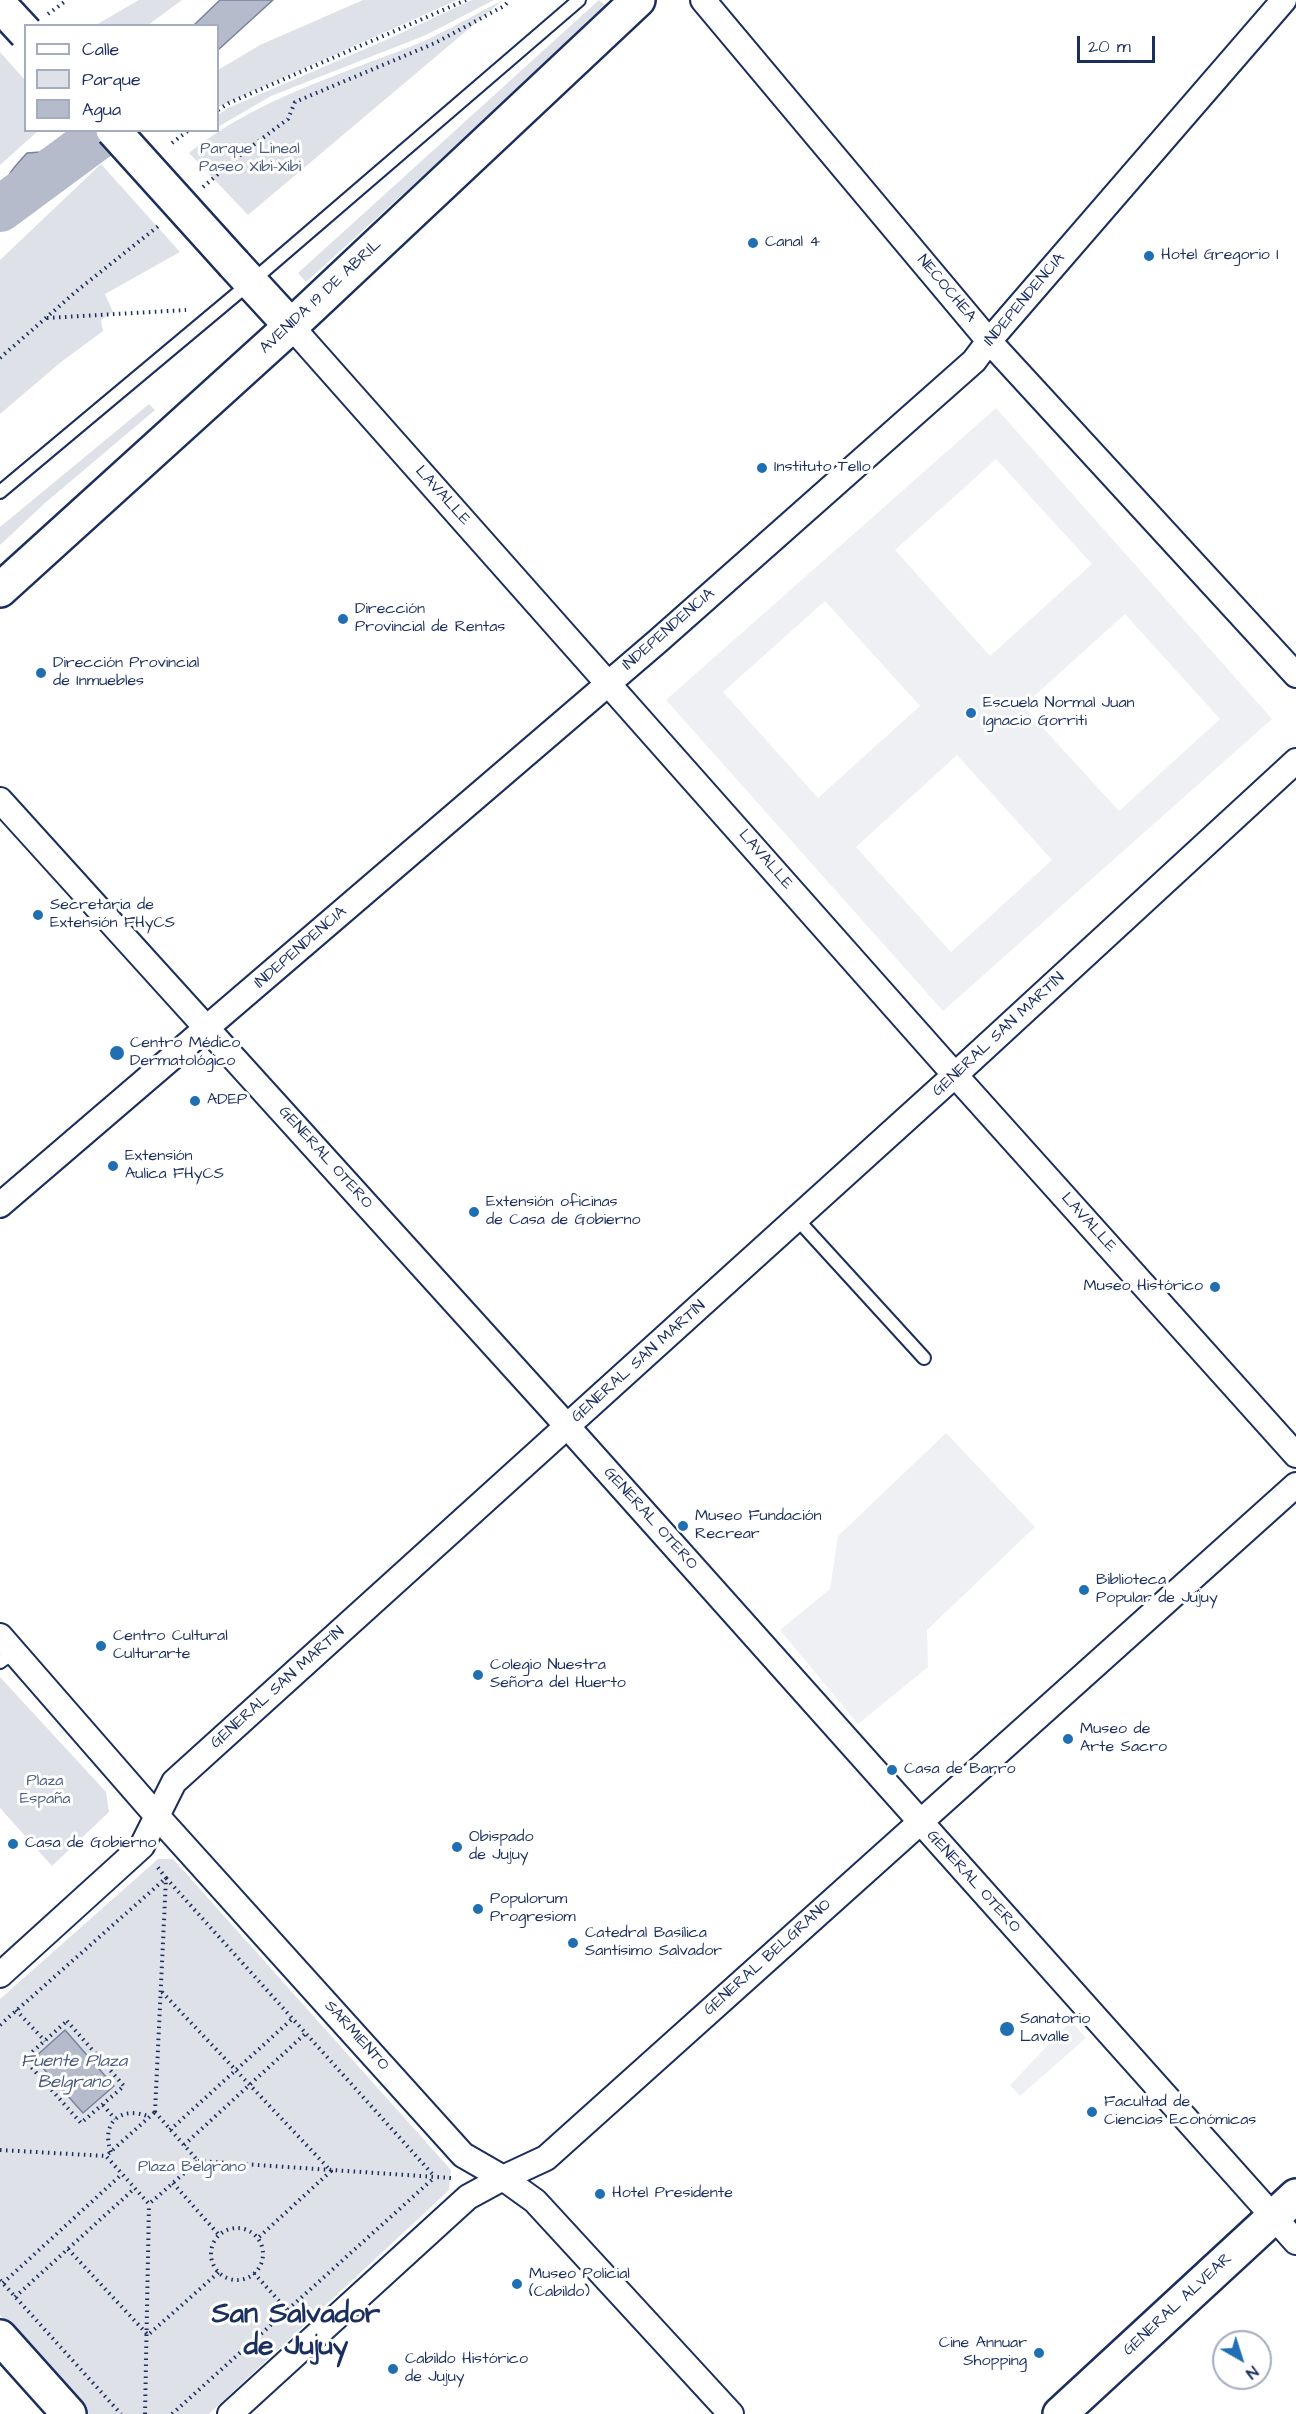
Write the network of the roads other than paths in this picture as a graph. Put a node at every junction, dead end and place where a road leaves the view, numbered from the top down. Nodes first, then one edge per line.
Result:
1 (579, 0) edge
2 (638, 0) edge
3 (703, 0) edge
4 (1284, 0) edge
5 (0, 5) edge
6 (24, 31) edge
7 (115, 132) edge
8 (242, 273) junction
9 (291, 326) junction
10 (990, 341) junction
11 (0, 492) edge
12 (0, 590) edge
13 (1296, 675) edge
14 (608, 682) junction
15 (1296, 761) edge
16 (0, 800) edge
17 (208, 1028) junction
18 (955, 1075) junction
19 (0, 1205) edge
20 (797, 1219) junction
21 (924, 1358) dead end
22 (567, 1426) junction
23 (1296, 1455) edge
24 (1296, 1485) edge
25 (4, 1650) edge
26 (157, 1816) junction
27 (919, 1822) junction
28 (0, 1975) edge
29 (503, 2178) junction
30 (1285, 2206) edge
31 (1296, 2242) edge
32 (0, 2337) edge
33 (0, 2370) edge
34 (39, 2414) edge
35 (69, 2414) edge
36 (230, 2414) edge
37 (731, 2414) edge
38 (1060, 2414) edge

1 - 8 lane
2 - 9 main road, AVENIDA 19 DE ABRIL
3 - 10 street, NECOCHEA
4 - 10 street, INDEPENDENCIA
5 - 6 main road, bridge
7 - 8 main road, LAVALLE, bridge
8 - 9 main road, LAVALLE
8 - 11 lane
9 - 12 main road, AVENIDA 19 DE ABRIL
9 - 14 street, LAVALLE
10 - 13 street, NECOCHEA
10 - 14 street, INDEPENDENCIA
14 - 17 street, INDEPENDENCIA
14 - 18 street, LAVALLE
15 - 18 street, GENERAL SAN MARTÍN
16 - 17 street, GENERAL OTERO
17 - 19 street, INDEPENDENCIA
17 - 22 street, GENERAL OTERO
18 - 20 street, GENERAL SAN MARTÍN
18 - 23 street, LAVALLE
20 - 21 lane
20 - 22 street, GENERAL SAN MARTÍN
22 - 26 street, GENERAL SAN MARTÍN
22 - 27 street, GENERAL OTERO
24 - 27 street, GENERAL BELGRANO
25 - 26 street, SARMIENTO
26 - 28 street, GENERAL SAN MARTÍN
26 - 29 street, SARMIENTO
27 - 29 street, GENERAL BELGRANO
27 - 30 street, GENERAL OTERO
29 - 36 street, GENERAL BELGRANO
29 - 37 street, SARMIENTO
30 - 31 street, GENERAL OTERO
30 - 38 main road, GENERAL ALVEAR
32 - 35 main road
33 - 34 main road

